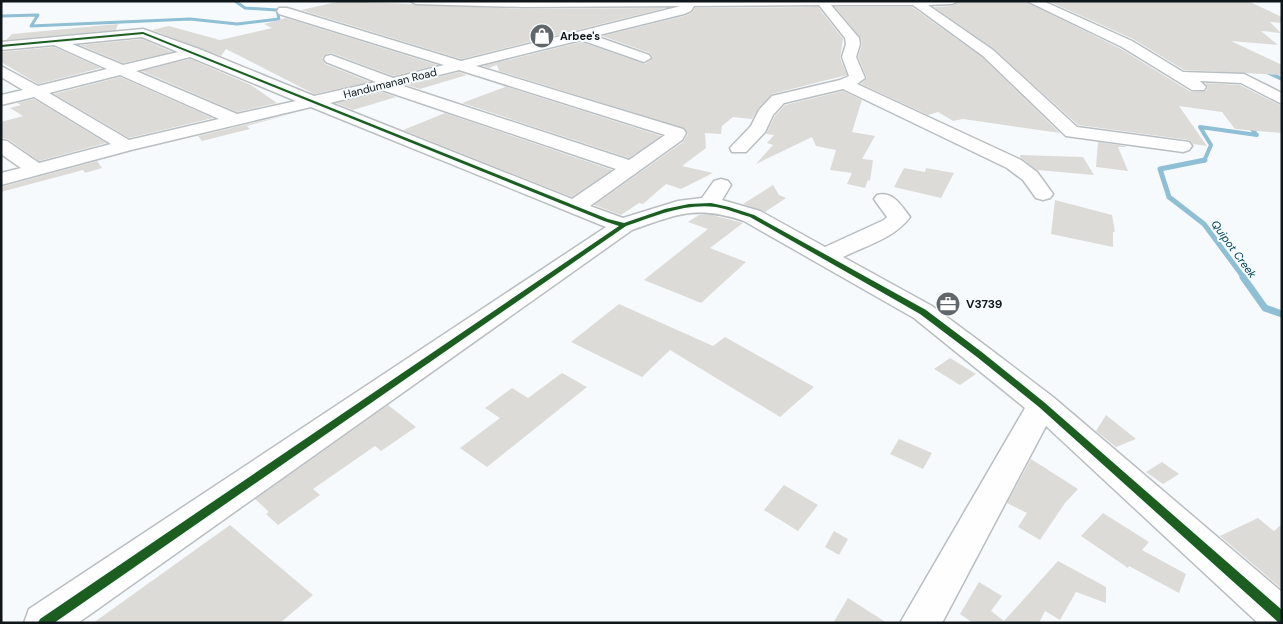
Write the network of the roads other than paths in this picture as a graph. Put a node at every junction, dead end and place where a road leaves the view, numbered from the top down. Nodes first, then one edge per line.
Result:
1 (416, 1) edge
2 (952, 1) edge
3 (1033, 1) edge
4 (729, 2) edge
5 (918, 2) junction
6 (629, 3) edge
7 (689, 4) junction
8 (824, 4) junction
9 (283, 11) dead end
10 (583, 36) junction
11 (56, 41) junction
12 (1, 46) edge
13 (194, 52) junction
14 (644, 58) dead end
15 (331, 59) dead end
16 (461, 66) junction
17 (1, 70) edge
18 (124, 70) junction
19 (1181, 76) junction
20 (388, 84) junction
21 (845, 84) junction
22 (1198, 87) dead end
23 (36, 91) junction
24 (1282, 99) edge
25 (1, 100) edge
26 (314, 101) junction
27 (236, 120) junction
28 (1, 145) edge
29 (126, 146) junction
30 (1183, 146) dead end
31 (739, 148) dead end
32 (633, 168) junction
33 (35, 169) junction
34 (1, 178) edge
35 (1043, 194) dead end
36 (884, 199) dead end
37 (574, 207) junction
38 (624, 225) junction
39 (826, 256) junction
40 (1042, 405) junction
41 (1282, 618) edge
42 (44, 623) edge
43 (920, 623) edge

1 - 6 street
2 - 5 street
3 - 19 street
4 - 7 street
4 - 8 street
5 - 8 street
5 - 30 street
6 - 7 street
7 - 10 street, Handumanan Road
8 - 21 street
9 - 16 street
10 - 14 street
10 - 16 street, Handumanan Road
11 - 12 street
11 - 13 street
11 - 18 street
13 - 18 street
13 - 26 street
15 - 20 street
16 - 20 street, Handumanan Road
16 - 32 street
17 - 23 street
18 - 23 street
18 - 27 street
19 - 22 street
19 - 24 street
20 - 26 street, Handumanan Road
20 - 32 street
21 - 31 street
21 - 35 street
23 - 25 street
23 - 29 street
26 - 27 street, Handumanan Road
26 - 37 street
27 - 29 street, Handumanan Road
28 - 33 street
29 - 33 street, Handumanan Road
32 - 37 street
33 - 34 street, Handumanan Road
36 - 39 street
37 - 38 street
38 - 39 street
38 - 42 street
39 - 40 street
40 - 41 street
40 - 43 street

